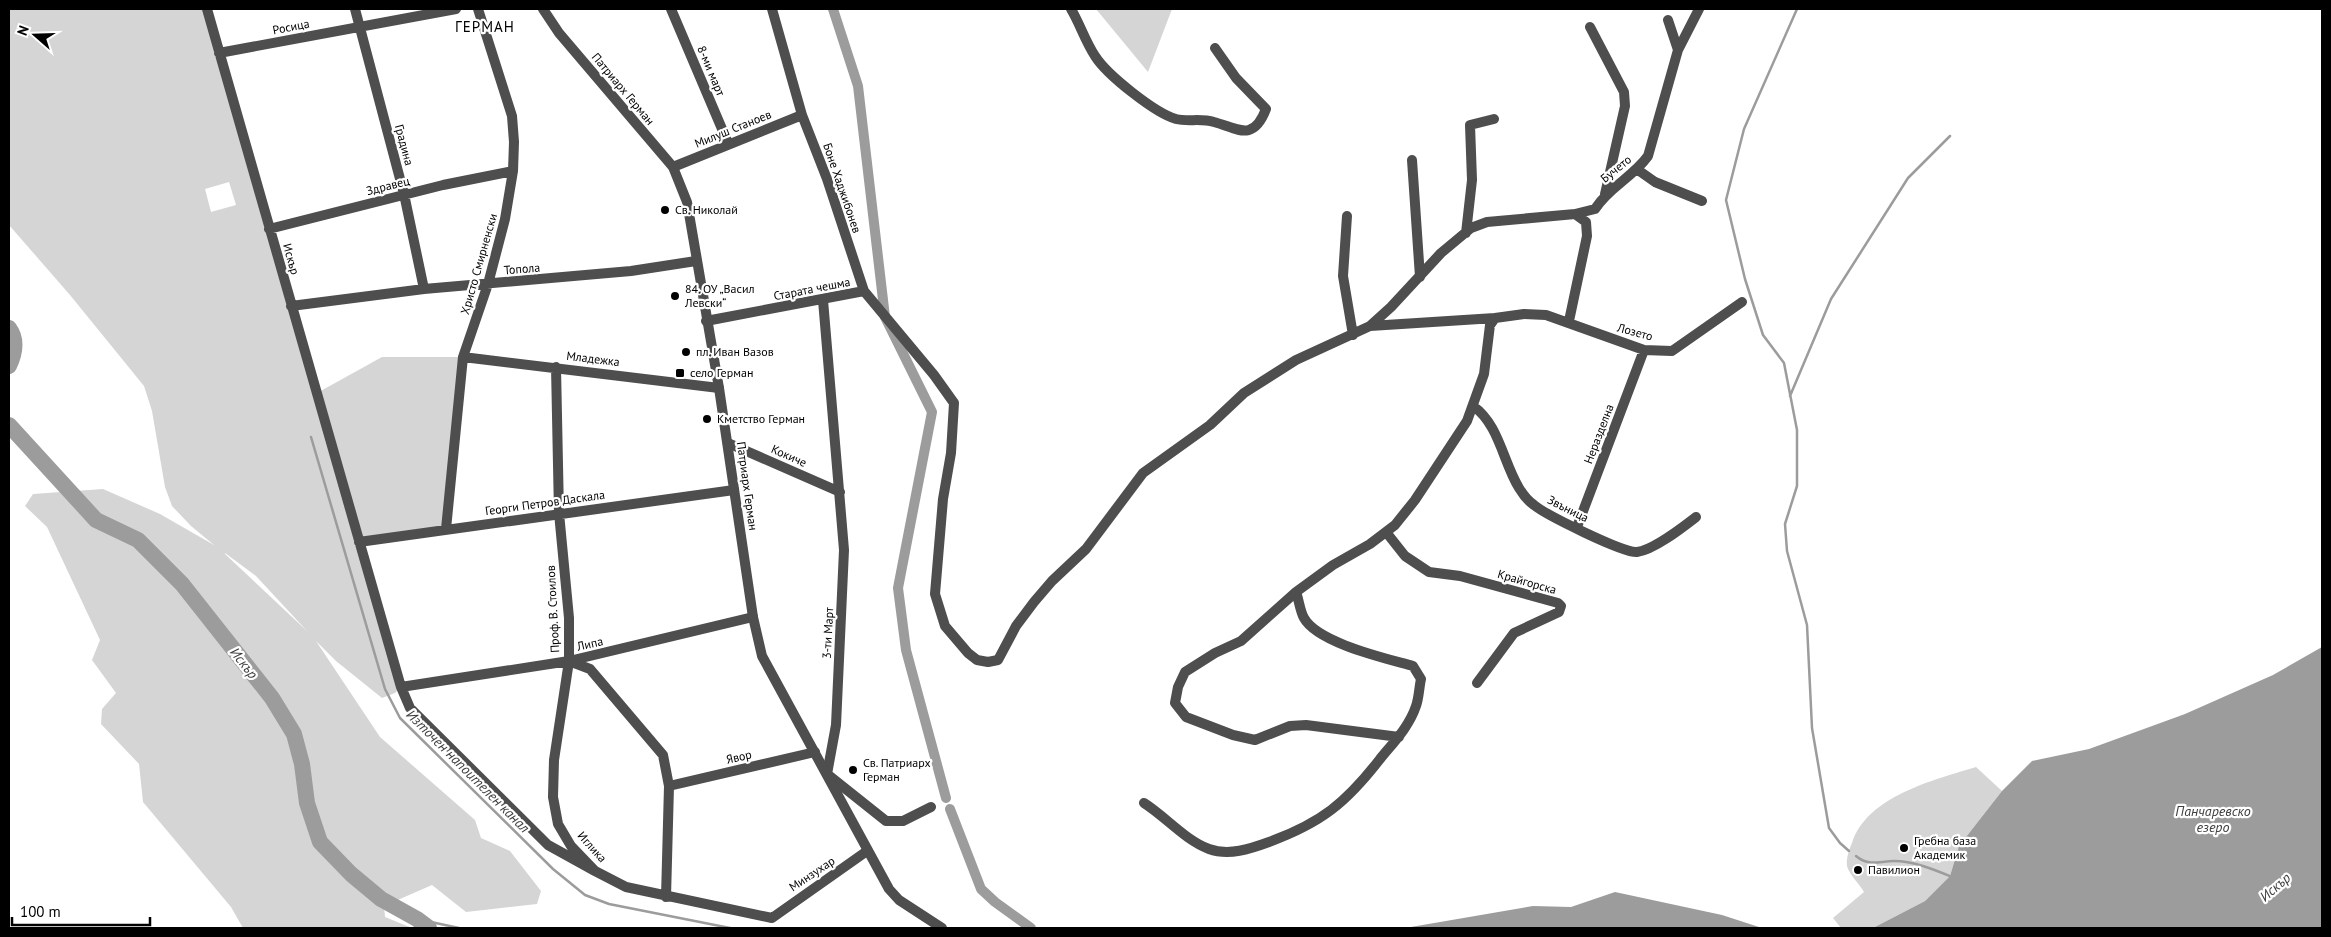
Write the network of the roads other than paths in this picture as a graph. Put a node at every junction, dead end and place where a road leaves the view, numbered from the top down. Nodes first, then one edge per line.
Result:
1 (207, 9) edge
2 (355, 9) edge
3 (456, 9) edge
4 (478, 9) edge
5 (543, 9) edge
6 (671, 9) edge
7 (772, 9) edge
8 (1071, 9) edge
9 (1699, 9) edge
10 (1668, 20) dead end
11 (360, 27) junction
12 (1590, 27) dead end
13 (1216, 48) dead end
14 (1678, 50) junction
15 (219, 53) junction
16 (802, 115) junction
17 (1494, 119) dead end
18 (728, 143) junction
19 (1412, 160) dead end
20 (673, 167) junction
21 (1638, 170) junction
22 (513, 171) junction
23 (404, 194) junction
24 (1605, 194) junction
25 (1702, 201) dead end
26 (1575, 214) junction
27 (1347, 216) dead end
28 (269, 229) junction
29 (1466, 233) junction
30 (696, 261) junction
31 (1420, 277) junction
32 (488, 284) junction
33 (424, 289) junction
34 (864, 292) junction
35 (822, 300) junction
36 (1742, 302) dead end
37 (291, 306) junction
38 (1495, 318) junction
39 (706, 321) junction
40 (1569, 321) junction
41 (1370, 326) junction
42 (1353, 335) junction
43 (1644, 350) junction
44 (463, 358) junction
45 (556, 367) junction
46 (719, 388) junction
47 (1473, 406) junction
48 (728, 443) junction
49 (734, 490) junction
50 (840, 492) junction
51 (559, 513) junction
52 (1696, 517) dead end
53 (1577, 527) junction
54 (446, 529) junction
55 (1386, 532) junction
56 (359, 542) junction
57 (1296, 592) junction
58 (753, 617) junction
59 (568, 661) junction
60 (1477, 682) dead end
61 (401, 687) junction
62 (1399, 737) junction
63 (815, 752) junction
64 (827, 774) junction
65 (670, 786) junction
66 (1144, 802) dead end
67 (931, 807) dead end
68 (867, 852) junction
69 (595, 872) junction
70 (666, 897) junction
71 (772, 918) joint
72 (939, 926) edge

1 - 15 street, Искър
2 - 11 street, Градина
3 - 11 street, Росица
4 - 22 street, Христо Смирненски
5 - 20 street, Патриарх Герман
6 - 18 street, 8-ми март
7 - 16 street, Боне Хаджибонев
8 - 13 street
9 - 14 street, Бучето
10 - 14 street
11 - 15 street, Росица
11 - 23 street, Градина
12 - 24 street
14 - 21 street, Бучето
15 - 28 street, Искър
16 - 18 street, Милуш Станоев
16 - 34 street, Боне Хаджибонев
17 - 29 street
18 - 20 street, Милуш Станоев
19 - 31 street
20 - 30 street, Патриарх Герман
21 - 24 street, Бучето
21 - 25 street
22 - 23 street, Здравец
22 - 32 street, Христо Смирненски
23 - 28 street, Здравец
23 - 33 street, Градина
24 - 26 street, Бучето
26 - 29 street, Бучето
26 - 40 street
27 - 42 street
28 - 37 street, Искър
29 - 31 street, Бучето
30 - 32 street, Топола
30 - 39 street, Патриарх Герман
31 - 41 street, Бучето
32 - 33 street, Топола
32 - 44 street, Христо Смирненски
33 - 37 street, Топола
34 - 35 street, Старата чешма
34 - 42 street, Боне Хаджибонев
35 - 39 street, Старата чешма
35 - 50 street, 3-ти Март
36 - 43 street, Лозето
37 - 56 street, Искър
38 - 40 street, Лозето
38 - 41 street, Лозето
38 - 47 street
39 - 46 street, Патриарх Герман
40 - 43 street, Лозето
41 - 42 street, Боне Хаджибонев
43 - 53 street, Неразделна
44 - 45 street, Младежка
44 - 54 street, Христо Смирненски
45 - 46 street, Младежка
45 - 51 street, Проф. В. Стоилов
46 - 48 street, Патриарх Герман
47 - 53 street, Звъница
47 - 55 street
48 - 49 street, Патриарх Герман
48 - 50 street, Кокиче
49 - 51 street, Георги Петров Даскала
49 - 58 street, Патриарх Герман
50 - 64 street, 3-ти Март
51 - 54 street, Георги Петров Даскала
51 - 59 street, Проф. В. Стоилов
52 - 53 street, Звъница
54 - 56 street, Георги Петров Даскала
55 - 57 street
55 - 60 street, Крайгорска
56 - 61 street, Искър
57 - 62 street
57 - 62 street
58 - 59 street, Липа
58 - 63 street, Патриарх Герман
59 - 61 street, Липа
59 - 65 street, Проф. В. Стоилов
59 - 69 street, Иглика
61 - 69 street, Искър
62 - 66 street
63 - 64 street, Патриарх Герман
63 - 65 street, Явор
64 - 67 street
64 - 68 street, Патриарх Герман
65 - 70 street, Проф. В. Стоилов
68 - 71 street, Минзухар
68 - 72 street, Патриарх Герман
69 - 70 street, Иглика
70 - 71 street, Иглика

